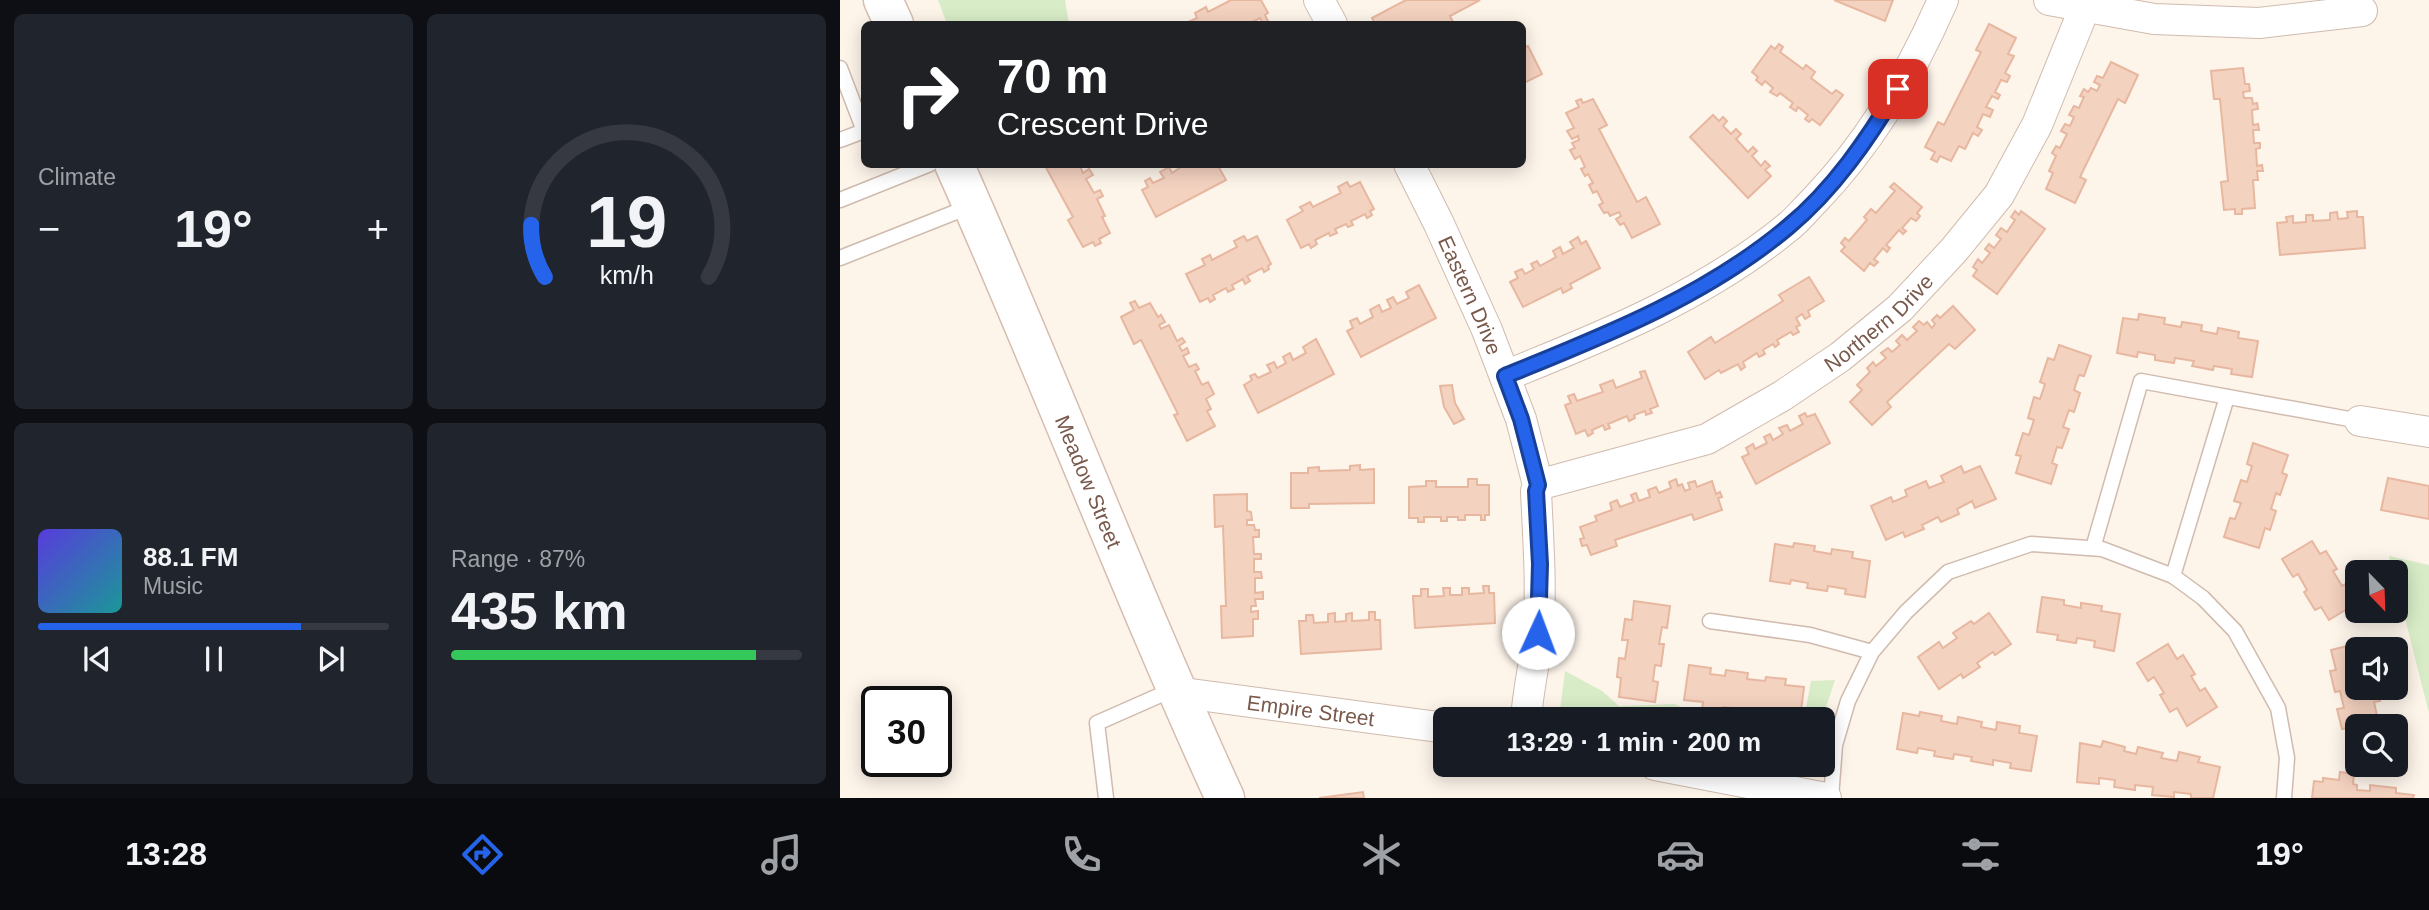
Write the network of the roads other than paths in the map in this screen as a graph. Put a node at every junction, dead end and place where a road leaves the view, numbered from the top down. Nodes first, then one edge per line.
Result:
1 (883, 0) edge
2 (1320, 0) edge
3 (1943, 0) edge
4 (2049, 0) edge
5 (2085, 7) junction
6 (2362, 11) dead end
7 (893, 21) edge
8 (1330, 21) edge
9 (840, 68) edge
10 (861, 123) edge
11 (861, 132) edge
12 (840, 140) edge
13 (920, 168) edge
14 (956, 168) edge
15 (1411, 168) edge
16 (840, 200) edge
17 (972, 205) junction
18 (840, 258) edge
19 (1505, 376) junction
20 (2227, 397) junction
21 (2360, 421) joint
22 (2429, 432) edge
23 (1538, 485) junction
24 (2093, 548) junction
25 (2173, 576) junction
26 (1710, 621) dead end
27 (1872, 652) junction
28 (1175, 690) junction
29 (1526, 707) edge
30 (1433, 726) edge
31 (1718, 777) edge
32 (1106, 798) edge
33 (1224, 798) edge
34 (1828, 798) edge
35 (2284, 798) edge

1 - 7 main road
2 - 8 street
3 - 19 street
4 - 5 street
5 - 6 street
5 - 23 street, Northern Drive
9 - 10 lane
11 - 12 lane
13 - 16 lane
14 - 17 main road, Meadow Street
15 - 19 street, Eastern Drive
17 - 18 lane
17 - 28 main road, Meadow Street
19 - 23 street, Eastern Drive
20 - 21 lane
20 - 24 lane
20 - 25 lane
21 - 22 street
23 - 29 street, Eastern Drive
24 - 25 lane
24 - 27 lane
25 - 35 lane
26 - 27 lane
27 - 34 lane
28 - 30 street, Empire Street
28 - 32 lane
28 - 33 main road, Meadow Street
31 - 34 street

